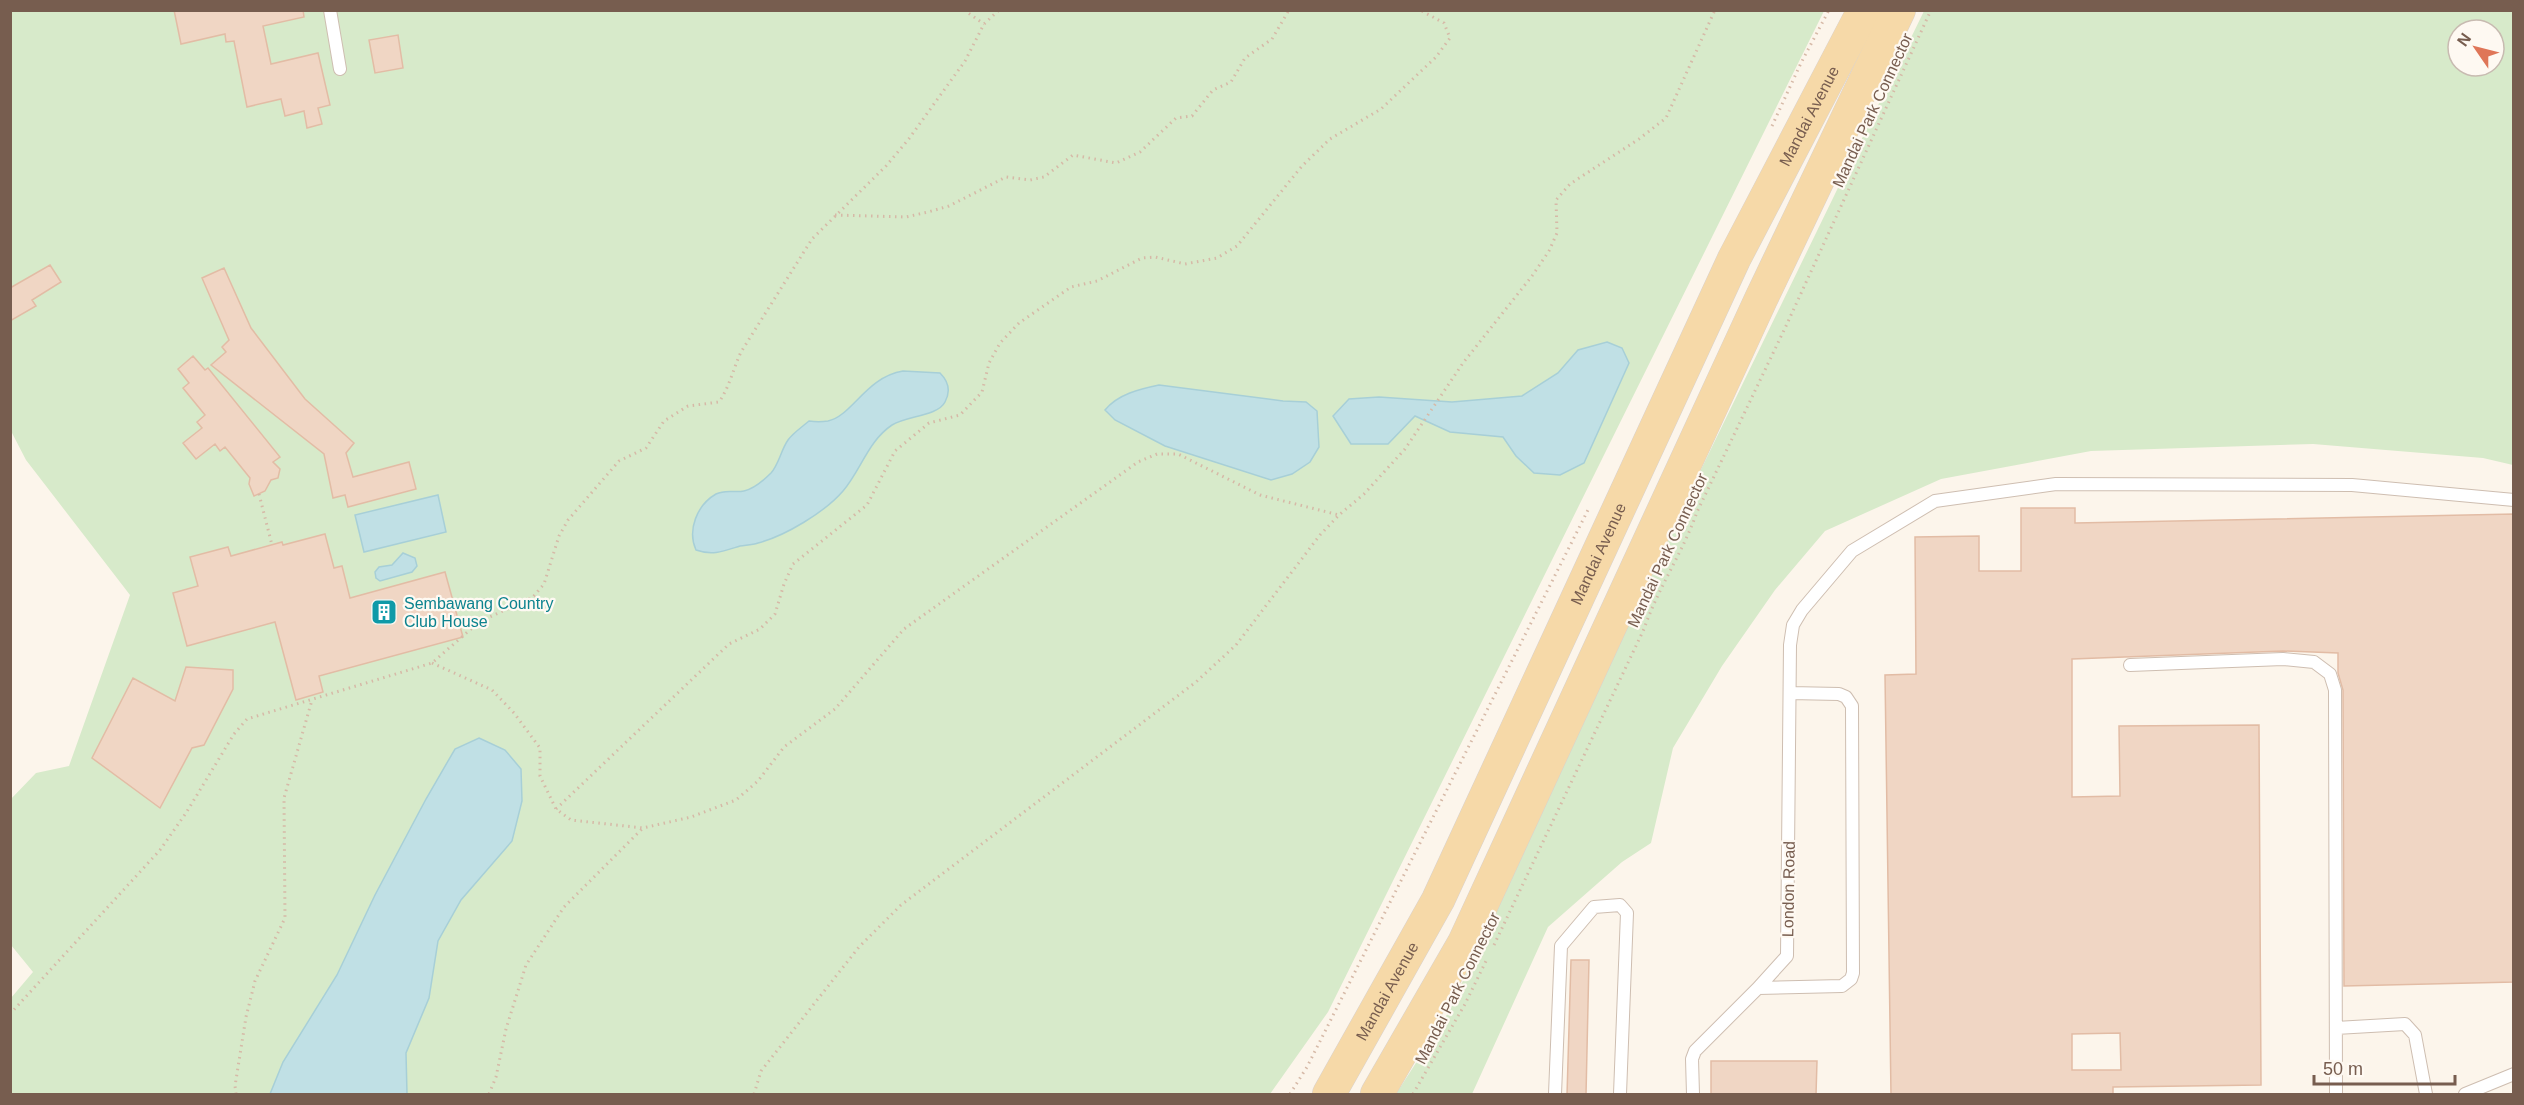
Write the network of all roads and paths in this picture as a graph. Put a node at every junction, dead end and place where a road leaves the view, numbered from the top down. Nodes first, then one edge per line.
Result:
1 (330, 10) edge
2 (964, 10) edge
3 (999, 10) edge
4 (1289, 10) edge
5 (1420, 10) edge
6 (1715, 10) edge
7 (1829, 10) edge
8 (1864, 10) edge
9 (1899, 10) edge
10 (1931, 10) edge
11 (984, 24) junction
12 (340, 69) dead end
13 (1772, 126) dead end
14 (835, 215) junction
15 (259, 494) dead end
16 (2514, 500) edge
17 (1589, 507) dead end
18 (1340, 514) junction
19 (272, 545) dead end
20 (432, 663) junction
21 (2130, 665) dead end
22 (1790, 693) junction
23 (312, 700) junction
24 (556, 809) junction
25 (643, 828) junction
26 (1758, 988) junction
27 (10, 1014) edge
28 (2336, 1028) junction
29 (2514, 1074) edge
30 (236, 1095) edge
31 (489, 1095) edge
32 (754, 1095) edge
33 (1290, 1095) edge
34 (1329, 1095) edge
35 (1377, 1095) edge
36 (1413, 1095) edge
37 (1556, 1095) edge
38 (1620, 1095) edge
39 (1693, 1095) edge
40 (2336, 1095) edge
41 (2426, 1095) edge
42 (2464, 1095) edge

1 - 12 lane
2 - 11 path
3 - 11 path
4 - 14 path
5 - 24 path
6 - 18 path
7 - 13 path
8 - 34 main road, Mandai Avenue
9 - 35 main road, Mandai Avenue
10 - 36 path, Mandai Park Connector
11 - 14 path
14 - 20 path
15 - 19 path
16 - 22 lane, London Road
17 - 33 path
18 - 25 path
18 - 32 path
20 - 23 path
20 - 24 path
21 - 28 lane
22 - 26 lane, London Road
22 - 26 lane
23 - 27 path
23 - 30 path
24 - 25 path
25 - 31 path
26 - 39 lane, London Road
28 - 40 lane
28 - 41 lane
29 - 42 lane
37 - 38 lane

